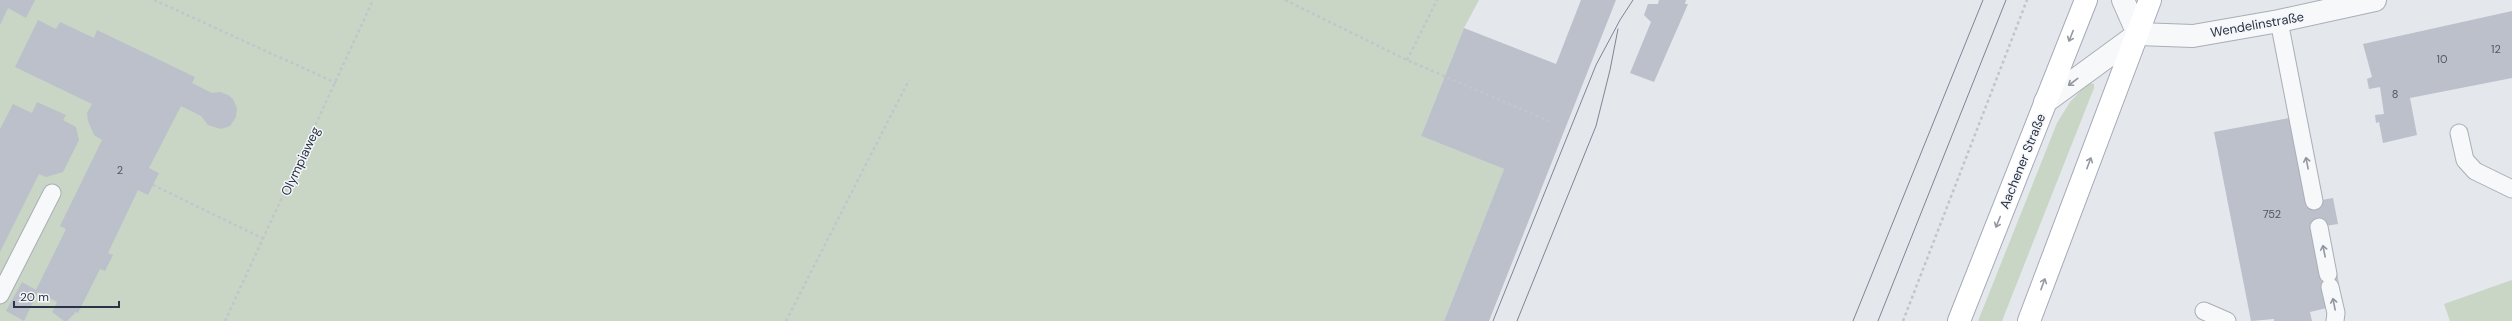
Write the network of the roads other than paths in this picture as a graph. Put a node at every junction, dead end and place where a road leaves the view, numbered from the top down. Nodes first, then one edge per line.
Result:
1 (2086, 0) edge
2 (2123, 0) edge
3 (2150, 0) edge
4 (2375, 0) edge
5 (2279, 21) junction
6 (2138, 34) junction
7 (2045, 102) junction
8 (2459, 133) dead end
9 (2512, 189) edge
10 (52, 193) dead end
11 (2314, 202) dead end
12 (2319, 227) dead end
13 (0, 295) edge
14 (2204, 311) dead end
15 (1959, 321) edge
16 (2029, 321) edge
17 (2227, 321) edge
18 (2335, 321) edge

1 -> 7 main road, Aachener Straße
2 - 6 street
3 - 6 main road
4 - 5 street, Wendelinstraße
5 - 6 street, Wendelinstraße
11 -> 5 lane
6 -> 7 street
16 -> 6 main road
7 -> 15 main road, Aachener Straße
8 - 9 lane
10 - 13 lane
18 -> 12 lane
14 - 17 lane

